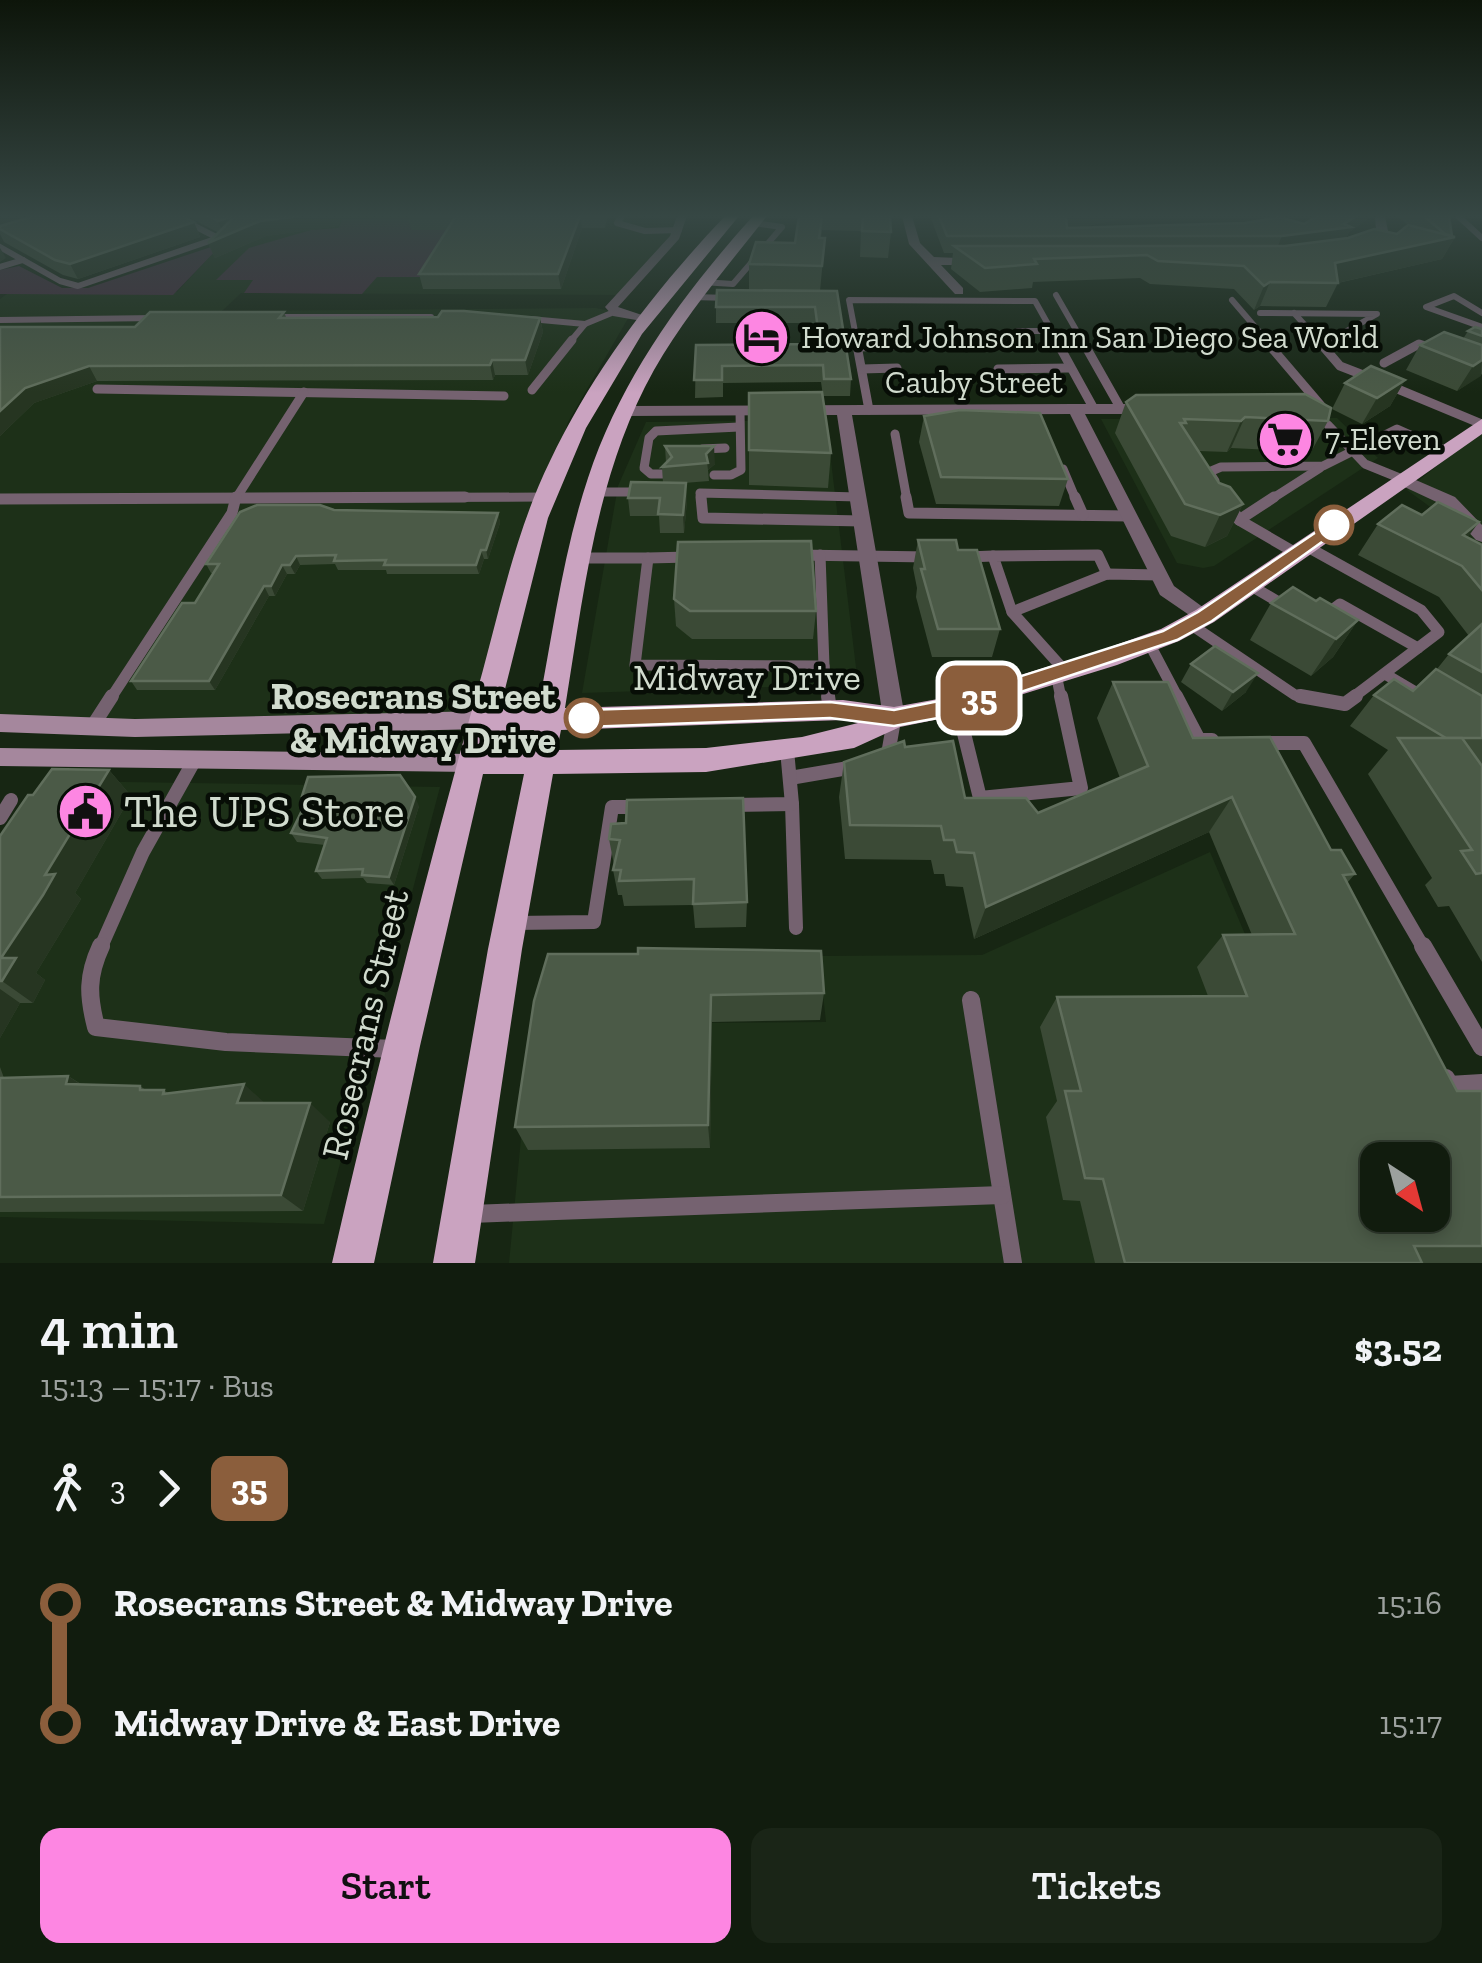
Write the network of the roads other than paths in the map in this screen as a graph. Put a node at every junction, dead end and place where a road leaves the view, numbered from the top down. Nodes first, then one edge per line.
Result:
1 (51, 275) edge
2 (110, 275) edge
3 (639, 275) edge
4 (679, 275) edge
5 (709, 275) edge
6 (741, 275) edge
7 (940, 275) edge
8 (696, 290) junction
9 (959, 291) dead end
10 (1056, 295) dead end
11 (746, 298) edge
12 (1232, 300) dead end
13 (614, 312) junction
14 (1482, 312) edge
15 (1260, 313) dead end
16 (1294, 313) junction
17 (272, 317) edge
18 (443, 317) edge
19 (642, 317) junction
20 (174, 318) edge
21 (513, 318) edge
22 (0, 320) edge
23 (585, 324) junction
24 (1482, 327) edge
25 (1018, 332) dead end
26 (1050, 332) junction
27 (1436, 335) edge
28 (1419, 344) junction
29 (1322, 345) junction
30 (892, 346) dead end
31 (858, 347) junction
32 (1435, 350) edge
33 (1384, 363) dead end
34 (898, 368) dead end
35 (1069, 368) junction
36 (862, 369) junction
37 (998, 369) dead end
38 (97, 388) dead end
39 (532, 390) dead end
40 (304, 392) junction
41 (504, 396) dead end
42 (1304, 408) edge
43 (1085, 409) junction
44 (1121, 409) junction
45 (1176, 409) edge
46 (626, 410) junction
47 (844, 410) junction
48 (870, 410) junction
49 (1325, 417) junction
50 (740, 419) junction
51 (1482, 424) edge
52 (896, 434) dead end
53 (724, 448) dead end
54 (667, 449) edge
55 (686, 449) edge
56 (648, 450) junction
57 (1444, 450) junction
58 (1352, 454) junction
59 (1058, 459) edge
60 (1323, 466) junction
61 (665, 474) edge
62 (714, 475) dead end
63 (1402, 479) junction
64 (595, 492) junction
65 (652, 492) edge
66 (684, 492) edge
67 (700, 493) junction
68 (858, 496) junction
69 (544, 497) junction
70 (0, 499) edge
71 (235, 499) junction
72 (1083, 515) junction
73 (1130, 516) junction
74 (1239, 520) junction
75 (862, 521) junction
76 (1482, 536) edge
77 (1299, 548) junction
78 (820, 554) junction
79 (782, 555) edge
80 (993, 556) junction
81 (706, 557) edge
82 (936, 557) edge
83 (954, 557) edge
84 (578, 558) junction
85 (648, 558) junction
86 (870, 558) junction
87 (1108, 574) junction
88 (1160, 575) junction
89 (1248, 584) junction
90 (1012, 612) junction
91 (1301, 616) edge
92 (1197, 620) junction
93 (1314, 624) edge
94 (1148, 643) junction
95 (1418, 648) junction
96 (824, 666) junction
97 (1060, 673) junction
98 (1385, 674) junction
99 (1434, 702) edge
100 (957, 705) junction
101 (830, 710) junction
102 (894, 718) junction
103 (549, 719) junction
104 (483, 720) junction
105 (0, 723) edge
106 (92, 727) junction
107 (1233, 742) edge
108 (0, 757) edge
109 (194, 761) junction
110 (1276, 761) edge
111 (472, 763) junction
112 (540, 764) junction
113 (788, 764) junction
114 (12, 800) dead end
115 (792, 804) junction
116 (652, 806) edge
117 (712, 806) edge
118 (0, 818) edge
119 (510, 923) junction
120 (796, 928) dead end
121 (971, 1000) dead end
122 (1482, 1047) edge
123 (402, 1049) junction
124 (1440, 1068) edge
125 (1482, 1082) edge
126 (1002, 1195) junction
127 (462, 1214) junction
128 (352, 1263) edge
129 (454, 1263) edge
130 (1013, 1263) edge

1 - 2 lane
3 - 13 street
4 - 19 main road, Rosecrans Street
5 - 8 main road
6 - 8 lane
7 - 9 street
8 - 11 lane
8 - 46 main road
10 - 44 lane
12 - 49 lane
13 - 19 street
13 - 23 lane
14 - 24 lane
15 - 16 lane
16 - 29 lane
16 - 29 lane
17 - 18 lane
19 - 69 main road, Rosecrans Street
20 - 22 lane
21 - 23 lane
23 - 39 lane
25 - 26 lane
26 - 31 lane
26 - 35 lane
27 - 28 lane
28 - 32 lane
28 - 33 lane
29 - 51 lane
30 - 31 lane
31 - 36 lane
34 - 36 lane
35 - 37 lane
35 - 43 lane
36 - 48 lane
38 - 40 lane
40 - 41 lane
40 - 71 lane
42 - 49 street
43 - 44 street, Cauby Street
43 - 48 street, Cauby Street
43 - 73 street
44 - 45 street, Cauby Street
46 - 50 street, Cauby Street
46 - 64 main road
47 - 48 street, Cauby Street
47 - 50 street, Cauby Street
47 - 68 street
49 - 58 lane
50 - 56 lane
50 - 62 lane
51 - 57 main road, Midway Drive
52 - 72 lane
53 - 55 lane
54 - 56 lane
56 - 61 lane
57 - 58 lane
57 - 63 main road, Midway Drive
58 - 60 lane
58 - 63 lane
59 - 72 lane
60 - 74 lane
60 - 74 lane
63 - 76 street
63 - 77 main road, Midway Drive
64 - 65 lane
64 - 84 main road
66 - 67 lane
67 - 68 lane
67 - 75 lane
68 - 75 street
69 - 71 lane
69 - 104 main road, Rosecrans Street
70 - 71 lane
71 - 106 lane
72 - 73 lane
73 - 88 street
74 - 77 lane
75 - 86 street
77 - 89 main road, Midway Drive
77 - 95 lane
78 - 79 lane
78 - 86 lane
78 - 96 lane
80 - 83 lane
80 - 87 lane
80 - 90 lane
81 - 85 lane
82 - 86 lane
84 - 85 lane
84 - 103 main road
85 - 96 lane
86 - 102 street
87 - 88 lane
87 - 90 lane
88 - 92 street
89 - 91 lane
89 - 92 main road, Midway Drive
90 - 97 lane
92 - 94 main road, Midway Drive
92 - 98 lane
93 - 95 lane
94 - 97 main road, Midway Drive
94 - 107 lane
95 - 98 lane
96 - 101 lane
97 - 100 main road, Midway Drive
97 - 100 lane
98 - 99 lane
100 - 102 main road, Midway Drive
101 - 102 main road, Midway Drive
101 - 103 main road, Midway Drive
102 - 113 main road, Midway Drive
103 - 104 main road, Midway Drive
103 - 112 main road
104 - 106 main road, Midway Drive
104 - 111 main road, Rosecrans Street
105 - 106 main road, Midway Drive
108 - 109 main road, Midway Drive
109 - 111 main road, Midway Drive
109 - 123 lane
110 - 122 lane
111 - 112 main road, Midway Drive
111 - 123 main road, Rosecrans Street
112 - 113 main road, Midway Drive
112 - 119 main road
113 - 115 lane
114 - 118 lane
115 - 117 lane
115 - 120 lane
116 - 119 lane
119 - 127 main road
121 - 126 lane
123 - 128 main road, Rosecrans Street
124 - 125 lane
126 - 127 lane
126 - 130 lane
127 - 129 main road

